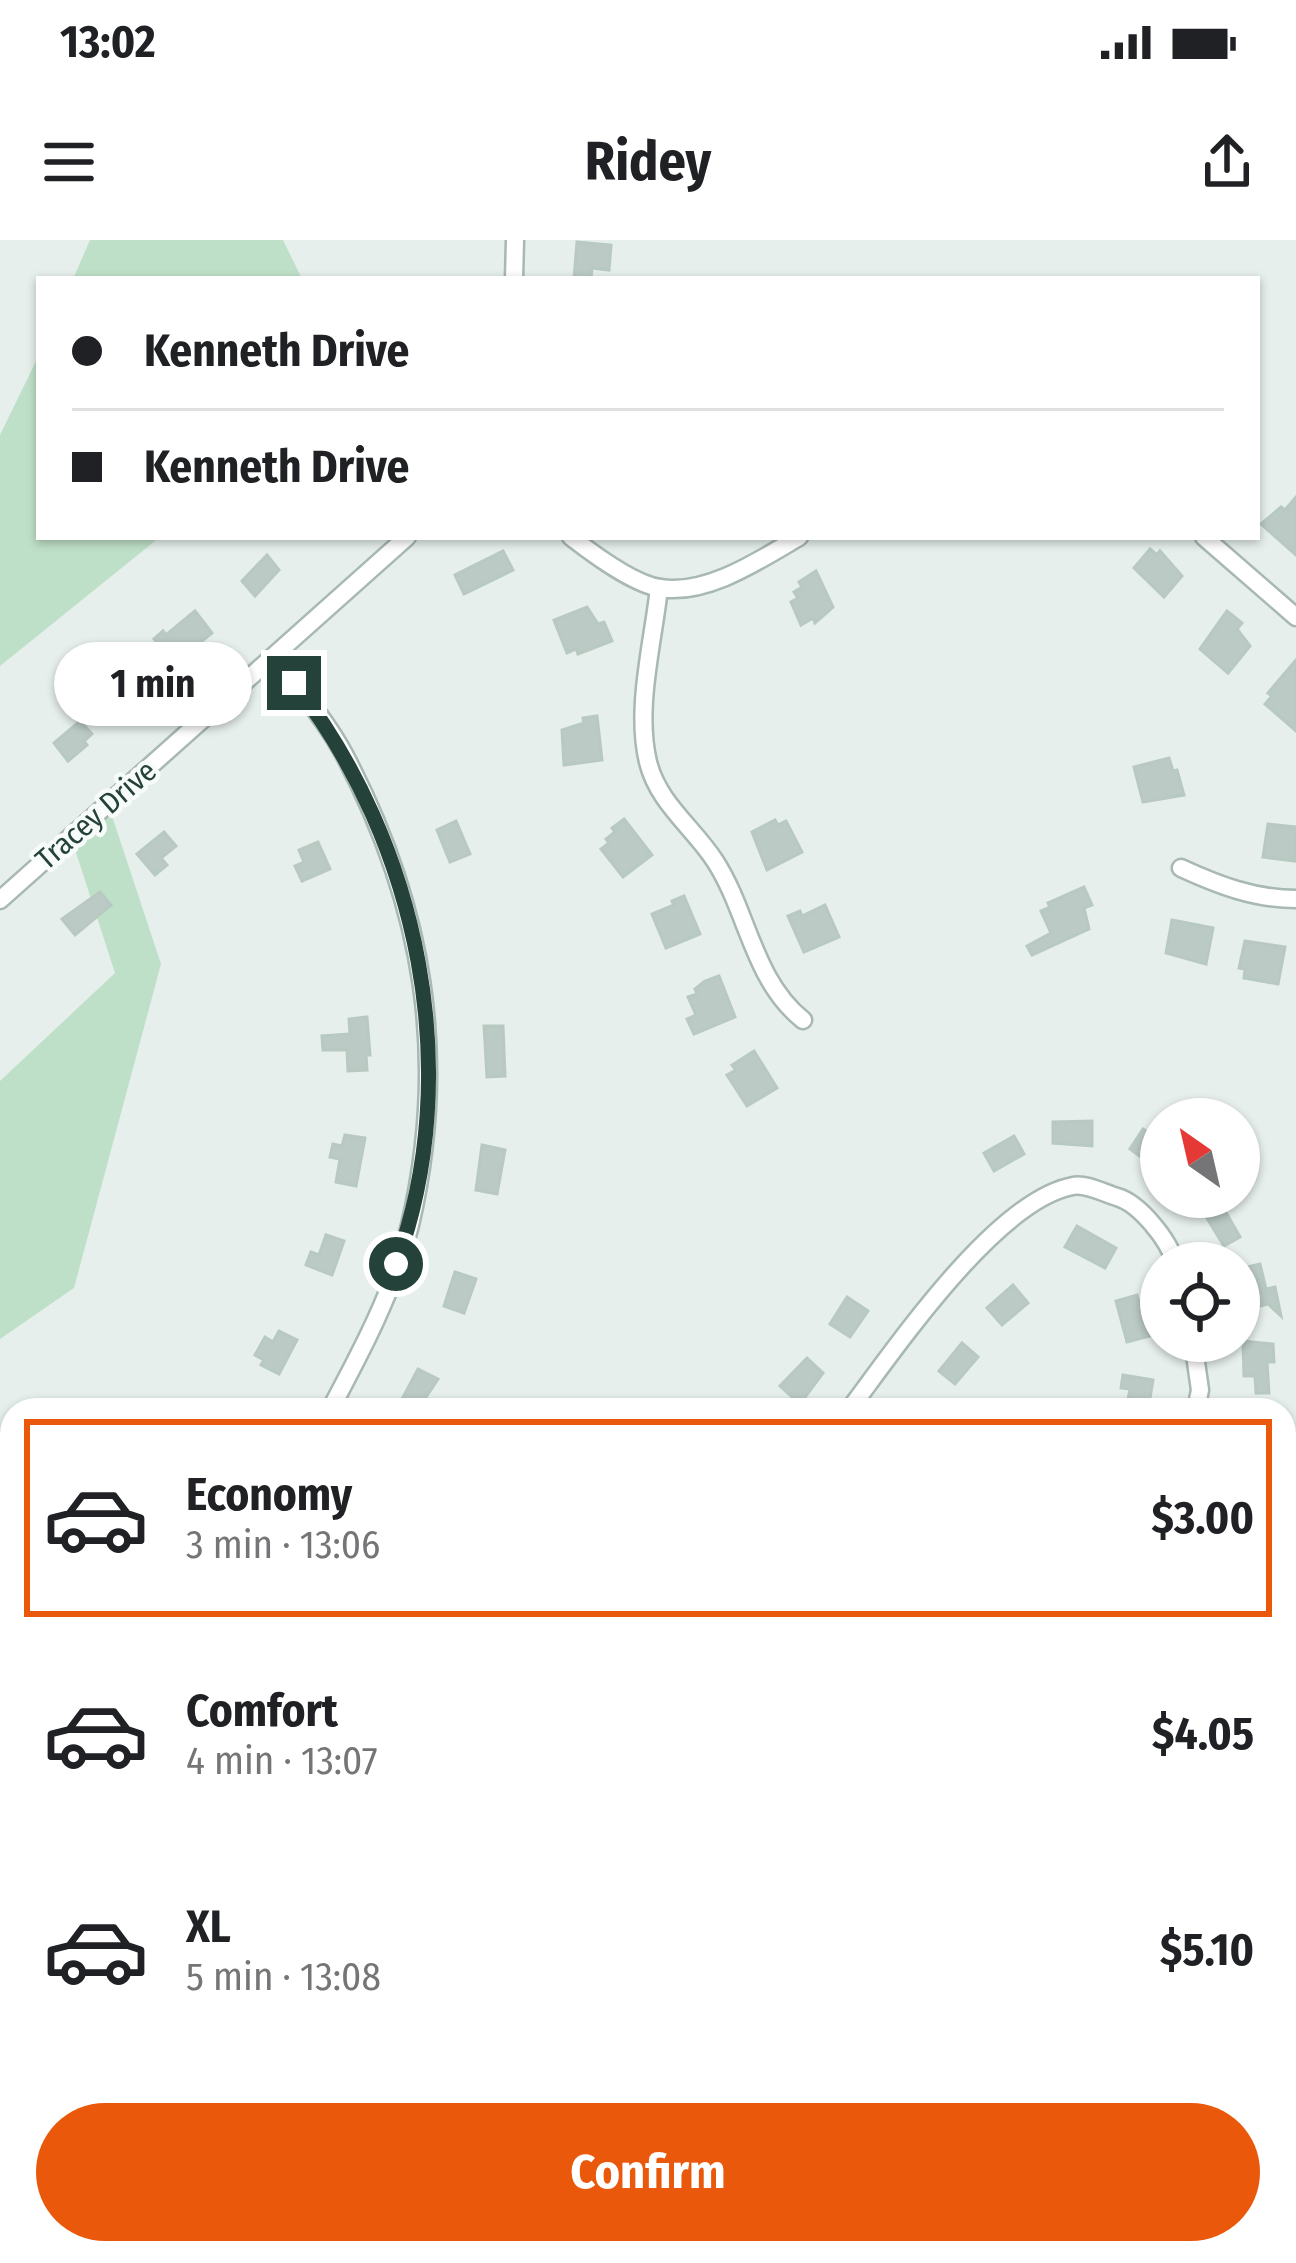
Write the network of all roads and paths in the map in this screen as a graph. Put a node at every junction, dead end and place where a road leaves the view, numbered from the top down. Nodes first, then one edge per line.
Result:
1 (515, 240) edge
2 (514, 276) edge
3 (404, 540) edge
4 (575, 540) edge
5 (793, 540) edge
6 (1207, 540) edge
7 (659, 588) junction
8 (1296, 616) edge
9 (274, 657) junction
10 (1181, 868) dead end
11 (1296, 899) edge
12 (0, 900) edge
13 (803, 1020) dead end
14 (1166, 1242) edge
15 (1196, 1362) edge
16 (336, 1398) edge
17 (858, 1398) edge
18 (1198, 1398) edge

1 - 2 street
3 - 9 street, Tracey Drive
4 - 7 street
5 - 7 street
6 - 8 street
7 - 13 street
9 - 12 street, Tracey Drive
9 - 16 street
10 - 11 street
14 - 17 street
15 - 18 street

